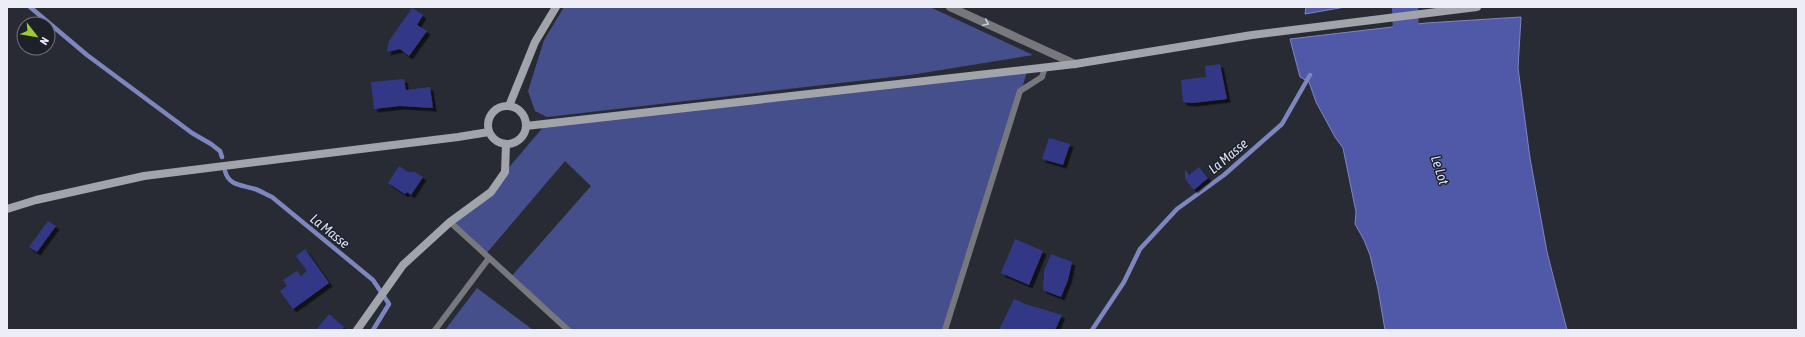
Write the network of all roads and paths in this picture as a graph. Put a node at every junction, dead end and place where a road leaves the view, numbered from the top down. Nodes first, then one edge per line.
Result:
1 (556, 7) edge
2 (950, 7) edge
3 (1477, 7) edge
4 (1076, 64) junction
5 (1045, 67) junction
6 (508, 106) junction
7 (526, 126) junction
8 (489, 132) junction
9 (506, 144) junction
10 (7, 209) edge
11 (450, 222) junction
12 (489, 258) junction
13 (357, 330) edge
14 (435, 330) edge
15 (568, 330) edge
16 (945, 330) edge

1 - 6 street
2 -> 4 street
3 - 4 street
4 - 5 street
5 - 7 street
5 - 16 lane
6 - 7 street
6 - 8 street
7 - 9 street
8 - 9 street
8 - 10 street
9 - 11 street
11 - 12 lane
11 - 13 street
12 - 14 lane
12 - 15 lane

